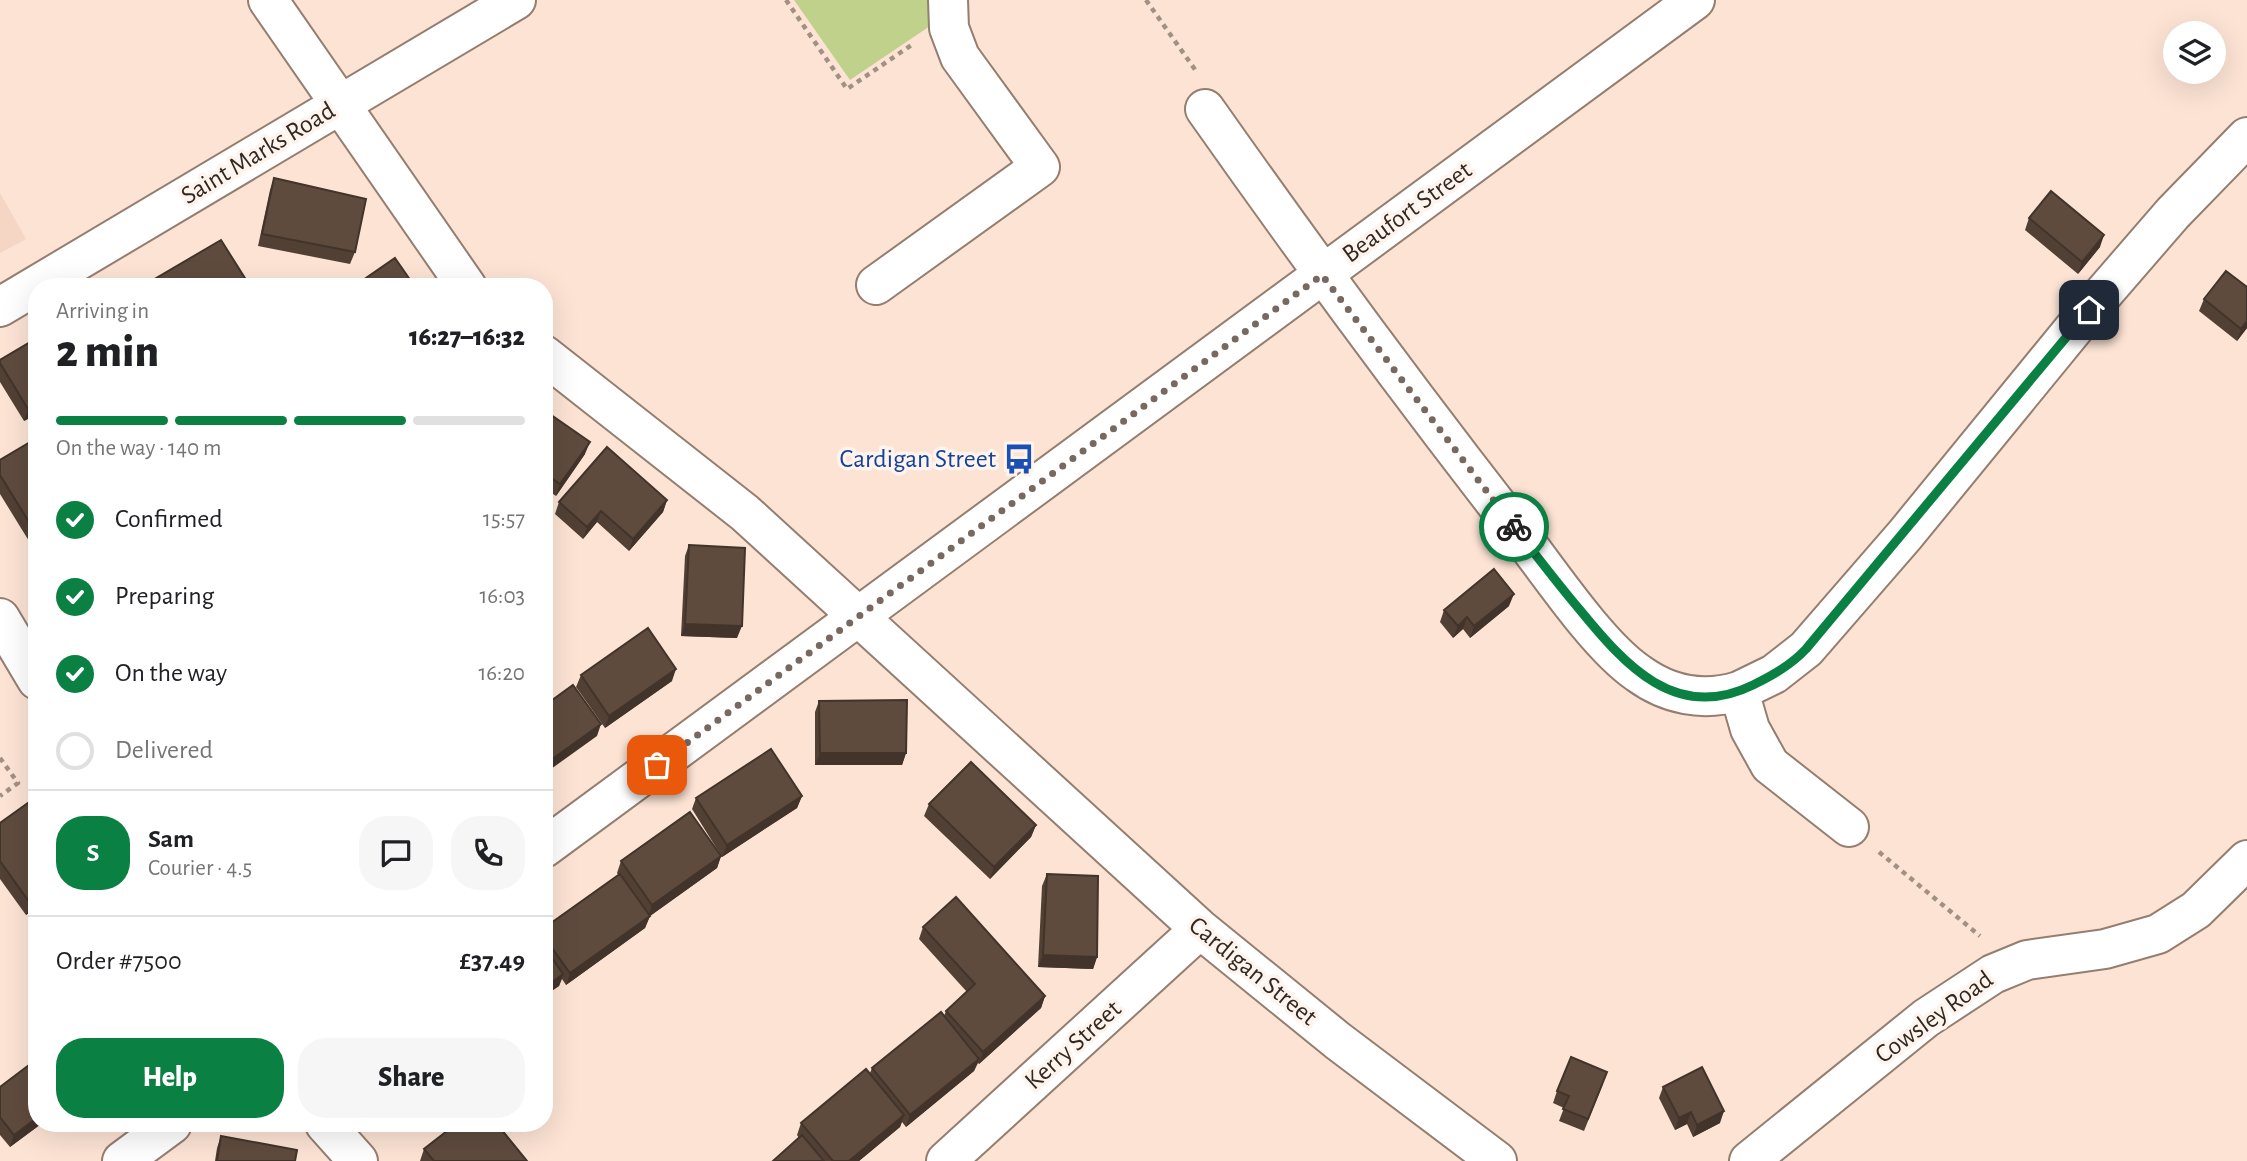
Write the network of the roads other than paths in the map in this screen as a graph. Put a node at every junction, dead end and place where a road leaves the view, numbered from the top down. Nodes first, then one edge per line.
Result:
1 (268, 0) edge
2 (516, 0) edge
3 (1695, 0) edge
4 (948, 9) edge
5 (342, 102) junction
6 (1205, 109) road end
7 (2247, 137) edge
8 (1322, 275) junction
9 (48, 278) edge
10 (461, 278) edge
11 (876, 285) dead end
12 (28, 290) edge
13 (0, 307) edge
14 (553, 362) edge
15 (860, 617) junction
16 (0, 618) edge
17 (19, 667) edge
18 (1739, 691) junction
19 (1849, 827) road end
20 (553, 841) edge
21 (2247, 860) edge
22 (1200, 929) junction
23 (161, 1132) edge
24 (332, 1132) edge
25 (122, 1161) edge
26 (358, 1161) edge
27 (946, 1161) edge
28 (1497, 1161) edge
29 (1749, 1161) edge

1 - 5 street
2 - 5 street, Saint Marks Road
3 - 8 street, Beaufort Street
4 - 11 street
5 - 9 street, Saint Marks Road
5 - 10 street
6 - 8 street
7 - 18 street
8 - 15 street, Beaufort Street
8 - 18 street
12 - 13 street, Saint Marks Road
14 - 15 street, Cardigan Street
15 - 20 street, Beaufort Street
15 - 22 street, Cardigan Street
16 - 17 street
18 - 19 street
21 - 29 street, Cowsley Road
22 - 27 street, Kerry Street
22 - 28 street, Cardigan Street
23 - 25 street
24 - 26 street

